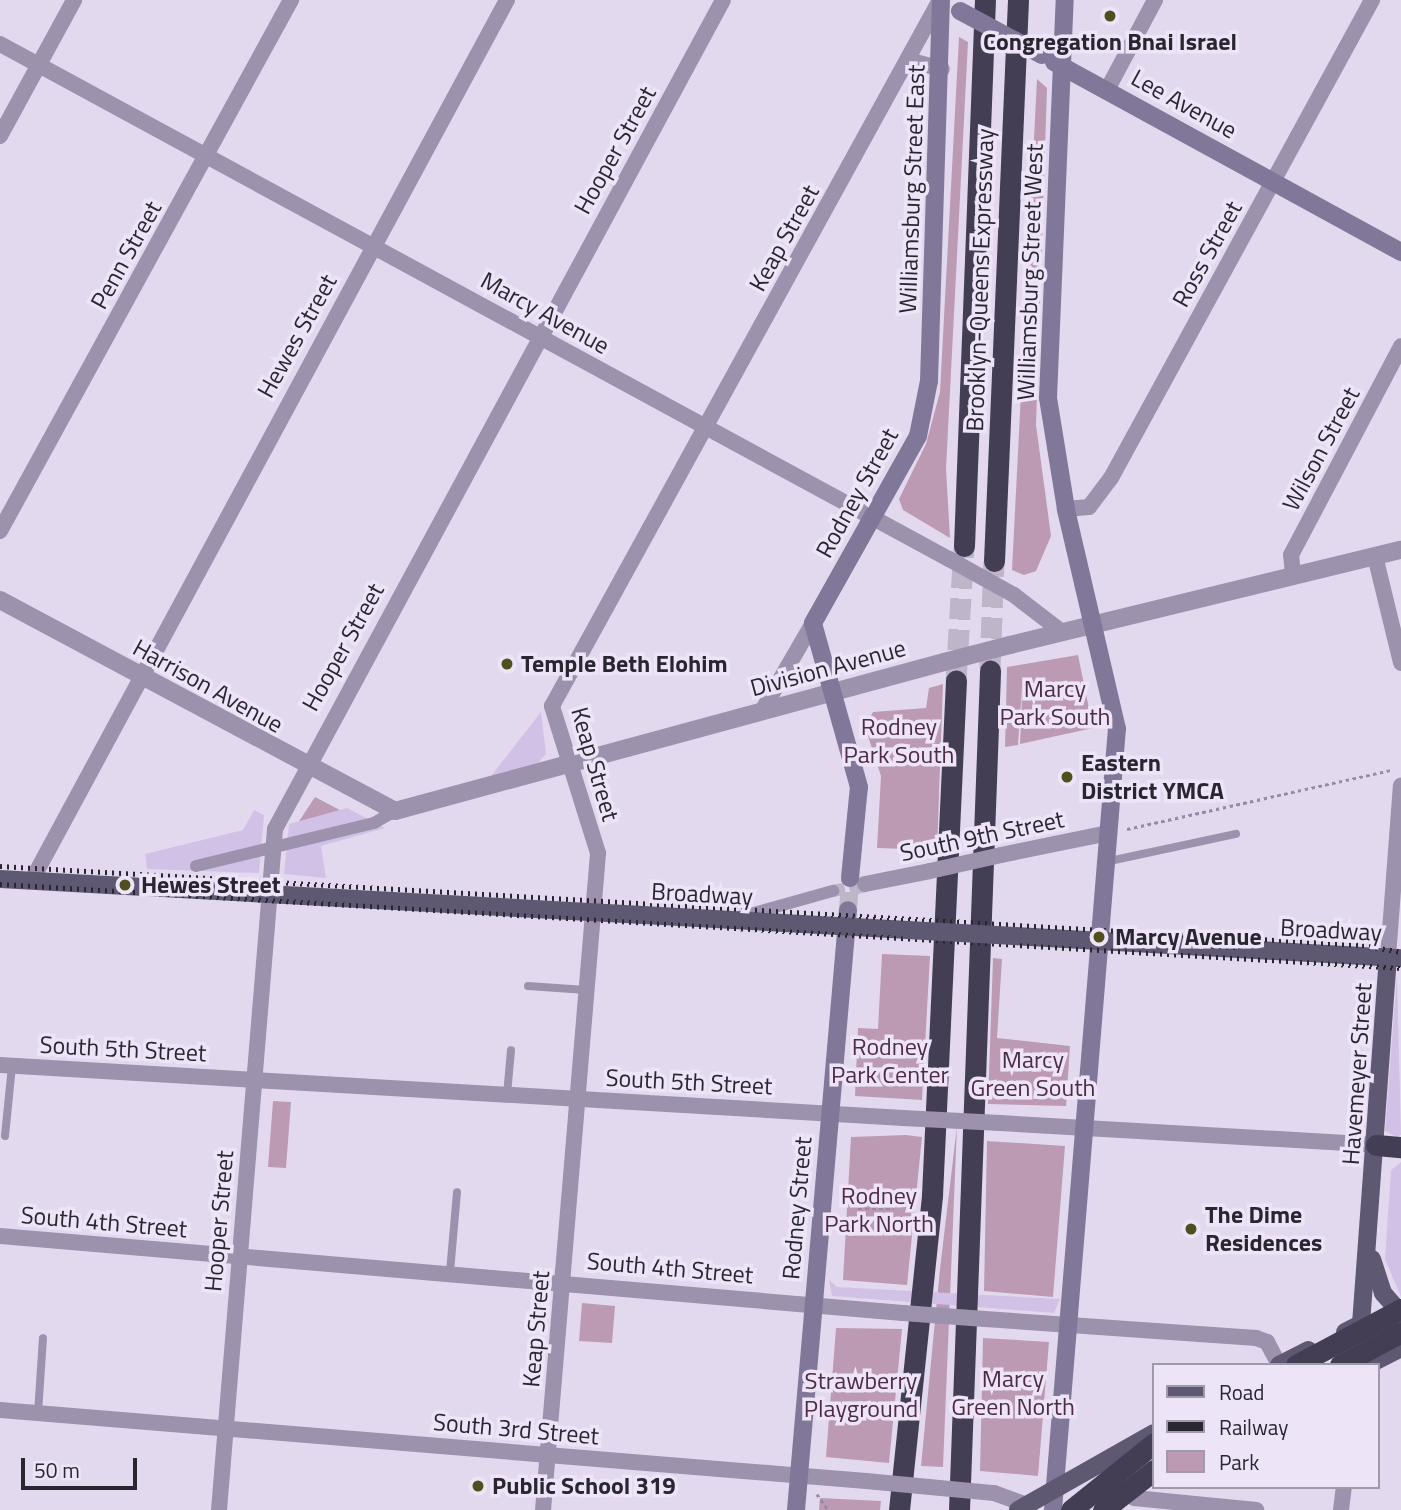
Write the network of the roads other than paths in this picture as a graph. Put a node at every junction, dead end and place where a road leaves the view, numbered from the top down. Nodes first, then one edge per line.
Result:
1 (74, 0) edge
2 (291, 0) edge
3 (507, 0) edge
4 (723, 0) edge
5 (942, 0) edge
6 (985, 0) edge
7 (1018, 0) edge
8 (1065, 0) edge
9 (1155, 0) edge
10 (1372, 0) edge
11 (0, 44) edge
12 (908, 60) junction
13 (39, 65) junction
14 (1062, 66) junction
15 (942, 69) junction
16 (1107, 90) junction
17 (0, 136) edge
18 (206, 156) junction
19 (1273, 181) junction
20 (372, 247) junction
21 (1401, 252) edge
22 (539, 337) junction
23 (1401, 346) edge
24 (929, 381) joint
25 (706, 428) junction
26 (1066, 509) junction
27 (872, 519) junction
28 (0, 531) edge
29 (1401, 550) edge
30 (957, 552) junction
31 (1375, 556) junction
32 (994, 561) tunnel mouth
33 (1293, 576) junction
34 (0, 600) edge
35 (813, 623) junction
36 (1092, 625) junction
37 (1062, 632) junction
38 (1401, 663) edge
39 (990, 671) tunnel mouth
40 (138, 675) junction
41 (956, 681) tunnel mouth
42 (831, 692) junction
43 (762, 711) junction
44 (570, 765) junction
45 (304, 767) junction
46 (1401, 785) edge
47 (395, 811) junction
48 (1108, 833) junction
49 (1236, 834) dead end
50 (273, 846) junction
51 (1105, 862) junction
52 (196, 866) dead end
53 (0, 878) edge
54 (32, 880) junction
55 (858, 881) joint
56 (833, 891) tunnel mouth
57 (269, 893) junction
58 (593, 912) junction
59 (847, 918) junction
60 (731, 919) junction
61 (1096, 941) junction
62 (1395, 958) edge
63 (528, 986) dead end
64 (586, 990) junction
65 (511, 1050) dead end
66 (6, 1065) edge
67 (254, 1080) junction
68 (508, 1094) junction
69 (577, 1099) junction
70 (830, 1113) junction
71 (1083, 1128) junction
72 (5, 1136) dead end
73 (1376, 1145) junction
74 (1401, 1147) edge
75 (457, 1192) dead end
76 (0, 1236) edge
77 (1369, 1245) junction
78 (239, 1256) junction
79 (450, 1272) junction
80 (563, 1282) junction
81 (813, 1305) junction
82 (1401, 1311) edge
83 (1069, 1324) junction
84 (1361, 1324) junction
85 (1401, 1332) edge
86 (43, 1338) dead end
87 (1401, 1349) edge
88 (1278, 1363) edge
89 (1283, 1363) edge
90 (1300, 1363) edge
91 (1344, 1363) edge
92 (1356, 1363) edge
93 (1371, 1363) edge
94 (0, 1410) edge
95 (38, 1413) junction
96 (225, 1428) junction
97 (1152, 1434) edge
98 (1152, 1445) edge
99 (548, 1454) junction
100 (1152, 1472) edge
101 (799, 1476) junction
102 (1152, 1485) edge
103 (1055, 1488) junction
104 (1344, 1489) edge
105 (1127, 1504) edge
106 (1026, 1508) edge
107 (219, 1510) edge
108 (543, 1510) edge
109 (796, 1510) edge
110 (899, 1510) edge
111 (959, 1510) edge
112 (1053, 1510) edge
113 (1071, 1510) edge
114 (1103, 1510) edge
115 (1256, 1510) edge
116 (1341, 1510) edge

1 - 13 street
2 - 18 street, Penn Street
3 - 20 street, Hewes Street
4 - 22 street, Hooper Street
5 - 12 street, Keap Street
5 - 14 main road, Lee Avenue, bridge
5 - 15 main road, Williamsburg Street East
6 - 30 highway, Brooklyn-Queens Expressway
7 - 32 highway, Brooklyn-Queens Expressway
8 - 14 main road, Williamsburg Street West
9 - 16 street
10 - 19 street, Ross Street
11 - 13 street, Marcy Avenue
12 - 15 street
12 - 25 street, Keap Street
13 - 17 street
13 - 18 street, Marcy Avenue
14 - 16 main road, Lee Avenue
14 - 26 main road, Williamsburg Street West
15 - 24 main road, Williamsburg Street East
16 - 19 main road, Lee Avenue
18 - 20 street, Marcy Avenue
18 - 28 street, Penn Street
19 - 21 main road, Lee Avenue
19 - 26 street, Ross Street
20 - 22 street, Marcy Avenue
20 - 40 street, Hewes Street
22 - 25 street, Marcy Avenue
22 - 45 street, Hooper Street
23 - 33 street, Wilson Street
24 - 27 main road, Rodney Street
25 - 27 street, Marcy Avenue
25 - 44 street, Keap Street
26 - 36 main road, Williamsburg Street West
27 - 30 street, Marcy Avenue
27 - 35 main road, Rodney Street
29 - 31 street, Division Avenue
30 - 37 street, Marcy Avenue, bridge
31 - 33 street, Division Avenue
31 - 38 street
33 - 36 street, Division Avenue
34 - 40 street, Harrison Avenue
35 - 42 main road
35 - 43 street, Rodney Street
36 - 37 street, Division Avenue
36 - 48 main road
37 - 42 street, Division Avenue, bridge
39 - 111 highway
40 - 45 street, Harrison Avenue
40 - 54 street, Hewes Street
41 - 110 highway
42 - 43 street, Division Avenue
42 - 55 main road
43 - 44 street, Division Avenue
44 - 47 street, Division Avenue
44 - 58 street, Keap Street
45 - 47 street, Harrison Avenue
45 - 50 street, Hooper Street
46 - 62 street, Havemeyer Street
47 - 50 street, Division Avenue
48 - 51 main road
48 - 55 street, South 9th Street, bridge
49 - 51 lane
50 - 52 street
50 - 57 street, Hooper Street
51 - 61 main road
53 - 54 main road, Broadway
54 - 57 main road, Broadway
56 - 60 street
57 - 58 main road, Broadway
57 - 67 street, Hooper Street
58 - 60 main road, Broadway
58 - 64 street, Keap Street
59 - 60 main road, Broadway
59 - 61 main road, Broadway, bridge
59 - 70 main road, Rodney Street
61 - 62 main road, Broadway
61 - 71 main road
62 - 73 main road, Havemeyer Street
63 - 64 lane
64 - 69 street, Keap Street
65 - 68 lane
66 - 67 street, South 5th Street
66 - 72 lane
67 - 68 street, South 5th Street
67 - 78 street, Hooper Street
68 - 69 street, South 5th Street
69 - 70 street, South 5th Street
69 - 80 street, Keap Street
70 - 71 street, South 5th Street, bridge
70 - 81 main road, Rodney Street
71 - 73 street, South 5th Street
71 - 83 main road
73 - 74 highway
73 - 77 main road, Havemeyer Street
75 - 79 lane
76 - 78 street, South 4th Street
77 - 82 main road
77 - 84 main road, Havemeyer Street
78 - 79 street, South 4th Street
78 - 96 street, Hooper Street
79 - 80 street, South 4th Street
80 - 81 street, South 4th Street
80 - 99 street, Keap Street
81 - 83 street, South 4th Street, bridge
81 - 101 main road, Rodney Street
82 - 90 highway, bridge
83 - 88 street, South 4th Street
83 - 103 main road
84 - 89 main road
84 - 92 street, Havemeyer Street
85 - 91 highway, bridge
86 - 95 lane
87 - 93 main road
94 - 95 street, South 3rd Street
95 - 96 street, South 3rd Street
96 - 99 street, South 3rd Street
96 - 107 street, Hooper Street
97 - 103 main road
98 - 113 highway, bridge
99 - 101 street, South 3rd Street
99 - 108 street, Keap Street
100 - 114 highway, bridge
101 - 106 street, South 3rd Street, bridge
101 - 109 main road, Rodney Street
102 - 105 main road
103 - 106 main road
103 - 112 main road
104 - 116 street
105 - 115 street

